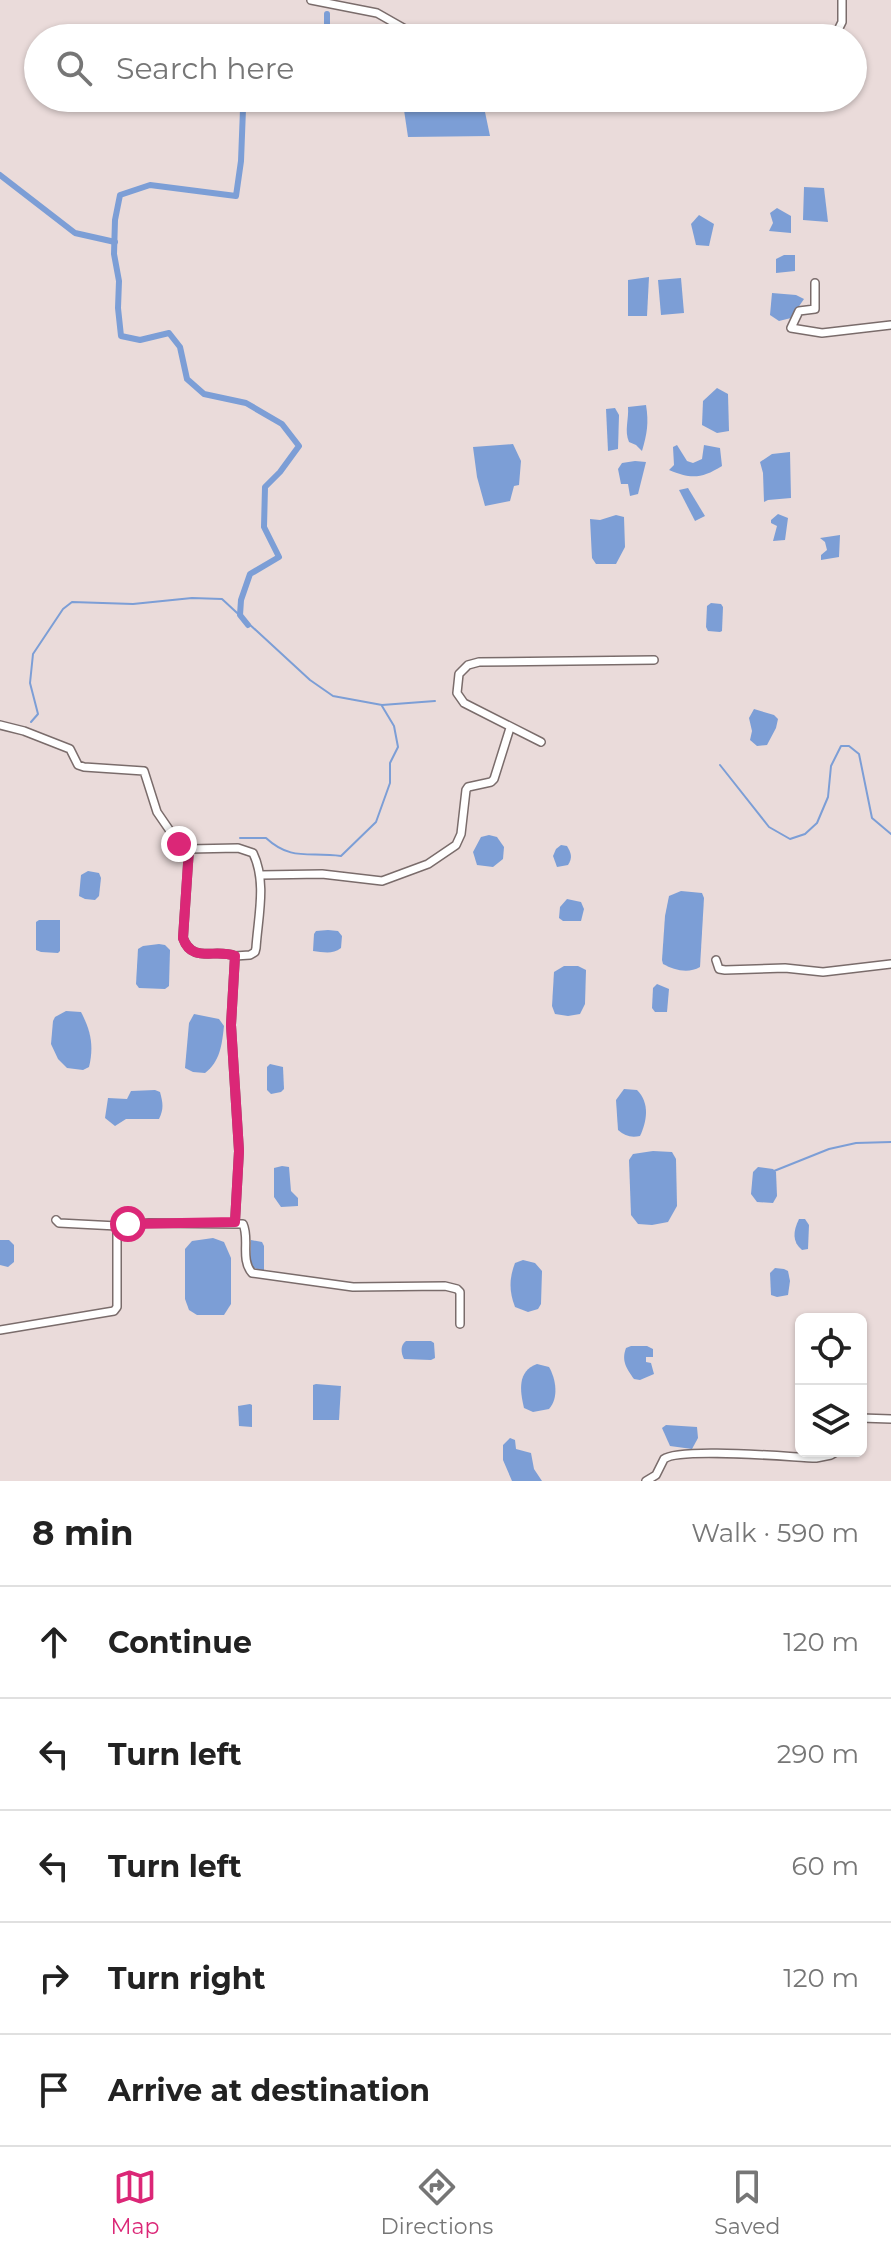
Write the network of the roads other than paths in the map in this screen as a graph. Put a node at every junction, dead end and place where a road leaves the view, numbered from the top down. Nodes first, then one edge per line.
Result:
1 (311, 0) edge
2 (842, 0) edge
3 (396, 24) edge
4 (841, 24) edge
5 (815, 283) dead end
6 (891, 325) edge
7 (654, 660) dead end
8 (0, 725) edge
9 (510, 728) junction
10 (541, 742) dead end
11 (189, 849) junction
12 (261, 875) junction
13 (235, 956) junction
14 (716, 960) dead end
15 (891, 964) edge
16 (56, 1220) dead end
17 (235, 1222) junction
18 (117, 1226) junction
19 (460, 1324) dead end
20 (0, 1330) edge
21 (867, 1418) edge
22 (891, 1419) edge
23 (795, 1457) edge
24 (797, 1457) edge
25 (821, 1457) edge
26 (646, 1481) edge

1 - 3 street
2 - 4 street
5 - 6 street
7 - 9 street
8 - 11 street
9 - 10 street
9 - 12 street
11 - 12 street
11 - 13 street
12 - 13 street
13 - 17 street
14 - 15 street
16 - 18 street
17 - 18 street
17 - 19 street
18 - 20 street
21 - 22 street
23 - 26 street
24 - 25 street

